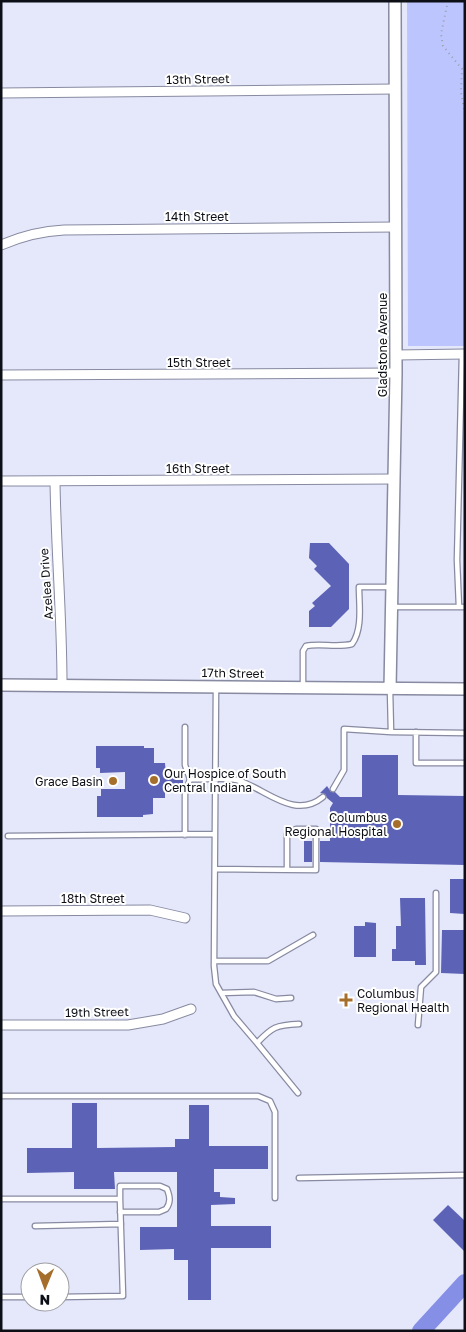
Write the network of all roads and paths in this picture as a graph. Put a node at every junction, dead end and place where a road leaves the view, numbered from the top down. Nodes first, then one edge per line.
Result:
1 (395, 1) edge
2 (448, 1) edge
3 (395, 89) junction
4 (1, 93) edge
5 (465, 115) edge
6 (396, 227) junction
7 (1, 245) edge
8 (463, 354) edge
9 (396, 355) junction
10 (396, 373) junction
11 (1, 375) edge
12 (394, 479) junction
13 (1, 481) edge
14 (55, 482) junction
15 (392, 587) junction
16 (392, 607) junction
17 (462, 607) edge
18 (62, 684) junction
19 (1, 685) edge
20 (216, 686) junction
21 (303, 688) junction
22 (390, 688) junction
23 (465, 689) edge
24 (185, 728) dead end
25 (391, 732) junction
26 (416, 732) junction
27 (465, 733) edge
28 (465, 763) edge
29 (190, 779) junction
30 (216, 780) junction
31 (334, 789) dead end
32 (323, 797) dead end
33 (215, 834) junction
34 (185, 835) junction
35 (8, 836) dead end
36 (215, 869) junction
37 (287, 870) junction
38 (436, 893) dead end
39 (1, 911) edge
40 (185, 918) dead end
41 (313, 934) dead end
42 (214, 961) junction
43 (221, 993) junction
44 (291, 998) dead end
45 (191, 1009) dead end
46 (298, 1024) dead end
47 (1, 1025) edge
48 (418, 1025) dead end
49 (257, 1043) junction
50 (298, 1093) dead end
51 (1, 1096) edge
52 (465, 1175) edge
53 (299, 1178) dead end
54 (275, 1198) dead end
55 (1, 1199) edge
56 (120, 1199) junction
57 (120, 1212) junction
58 (120, 1224) junction
59 (35, 1226) dead end
60 (1, 1297) edge
61 (20, 1297) edge
62 (70, 1297) edge

1 - 3 street, Gladstone Avenue
2 - 5 path
3 - 4 street, 13th Street
3 - 6 street, Gladstone Avenue
6 - 7 street, 14th Street
6 - 9 street, Gladstone Avenue
8 - 9 street
8 - 17 lane
9 - 10 street, Gladstone Avenue
10 - 11 street, 15th Street
10 - 12 street, Gladstone Avenue
12 - 14 street, 16th Street
12 - 15 street, Gladstone Avenue
13 - 14 street, 16th Street
14 - 18 street, Azelea Drive
15 - 16 street, Gladstone Avenue
15 - 21 lane
16 - 17 lane
16 - 22 street, Gladstone Avenue
18 - 19 street, 17th Street
18 - 20 street, 17th Street
20 - 21 street, 17th Street
20 - 30 lane
21 - 22 street, 17th Street
22 - 23 street, 17th Street
22 - 25 lane
24 - 29 lane
25 - 26 lane
25 - 31 lane
26 - 27 lane
26 - 28 lane
29 - 30 lane
29 - 34 lane
30 - 32 lane
30 - 33 lane
33 - 34 lane
33 - 36 lane
34 - 35 lane
36 - 37 lane
36 - 42 lane
37 - 37 lane
38 - 48 lane
39 - 40 street, 18th Street
41 - 42 lane
42 - 43 lane
43 - 44 lane
43 - 49 lane
45 - 47 street, 19th Street
46 - 49 lane
49 - 50 lane
51 - 54 lane
52 - 53 lane
55 - 56 lane
56 - 57 lane
56 - 57 lane
57 - 58 lane
58 - 59 lane
58 - 62 lane
60 - 61 lane

